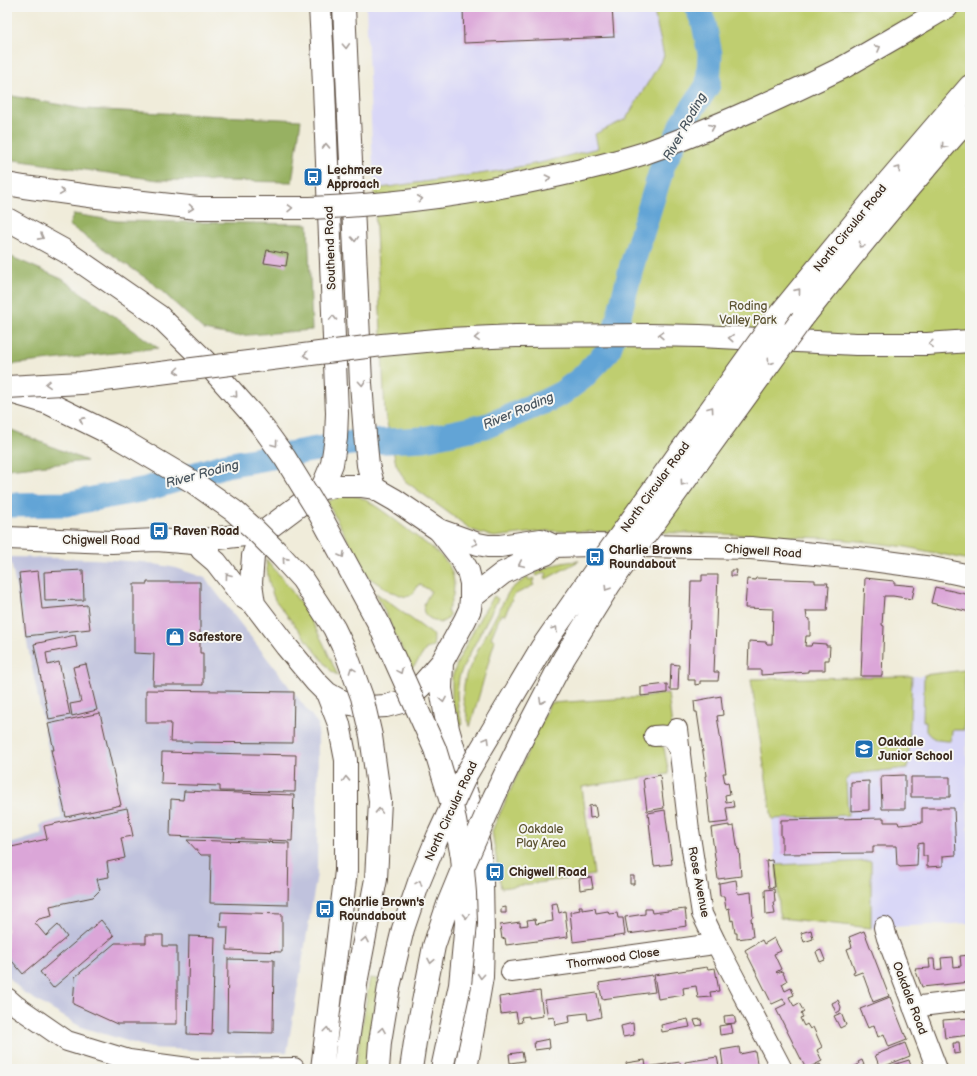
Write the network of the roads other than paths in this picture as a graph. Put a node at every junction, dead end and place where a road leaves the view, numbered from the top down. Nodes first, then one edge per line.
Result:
1 (320, 7) edge
2 (344, 7) edge
3 (947, 7) edge
4 (970, 86) edge
5 (970, 117) edge
6 (13, 184) edge
7 (7, 218) edge
8 (970, 341) edge
9 (7, 387) edge
10 (7, 391) edge
11 (322, 488) junction
12 (374, 488) junction
13 (439, 530) junction
14 (262, 533) junction
15 (7, 538) edge
16 (196, 541) junction
17 (554, 546) junction
18 (970, 576) edge
19 (471, 598) junction
20 (254, 604) junction
21 (442, 662) junction
22 (327, 693) junction
23 (678, 729) dead end
24 (654, 736) dead end
25 (680, 750) junction
26 (884, 927) dead end
27 (715, 942) junction
28 (518, 966) dead end
29 (7, 998) edge
30 (970, 1000) edge
31 (913, 1007) junction
32 (294, 1068) edge
33 (322, 1069) edge
34 (344, 1069) edge
35 (378, 1069) edge
36 (411, 1069) edge
37 (442, 1069) edge
38 (466, 1069) edge
39 (782, 1069) edge
40 (937, 1069) edge

11 -> 1 main road, Southend Road
2 -> 12 main road
6 -> 3 main road, bridge
35 -> 4 main road, North Circular Road, bridge
5 -> 36 main road, North Circular Road, bridge
7 -> 37 main road, bridge
8 -> 9 main road, bridge
34 -> 10 main road, bridge
11 - 12 main road
11 - 14 main road
12 - 13 main road
13 -> 17 main road, Chigwell Road
13 - 19 main road
14 - 16 main road, Chigwell Road
14 - 20 main road
15 - 16 main road, Chigwell Road
20 -> 16 main road
17 - 18 main road, Chigwell Road
17 -> 19 main road
19 - 21 main road
20 - 22 main road
21 - 22 main road
21 -> 38 main road
33 -> 22 main road
23 - 25 street, Rose Avenue
24 - 25 street
25 - 27 street, Rose Avenue
26 - 31 street, Oakdale Road
27 - 28 street, Thornwood Close
27 - 39 street, Rose Avenue
29 - 32 street
30 - 31 street
31 - 40 street, Oakdale Road

